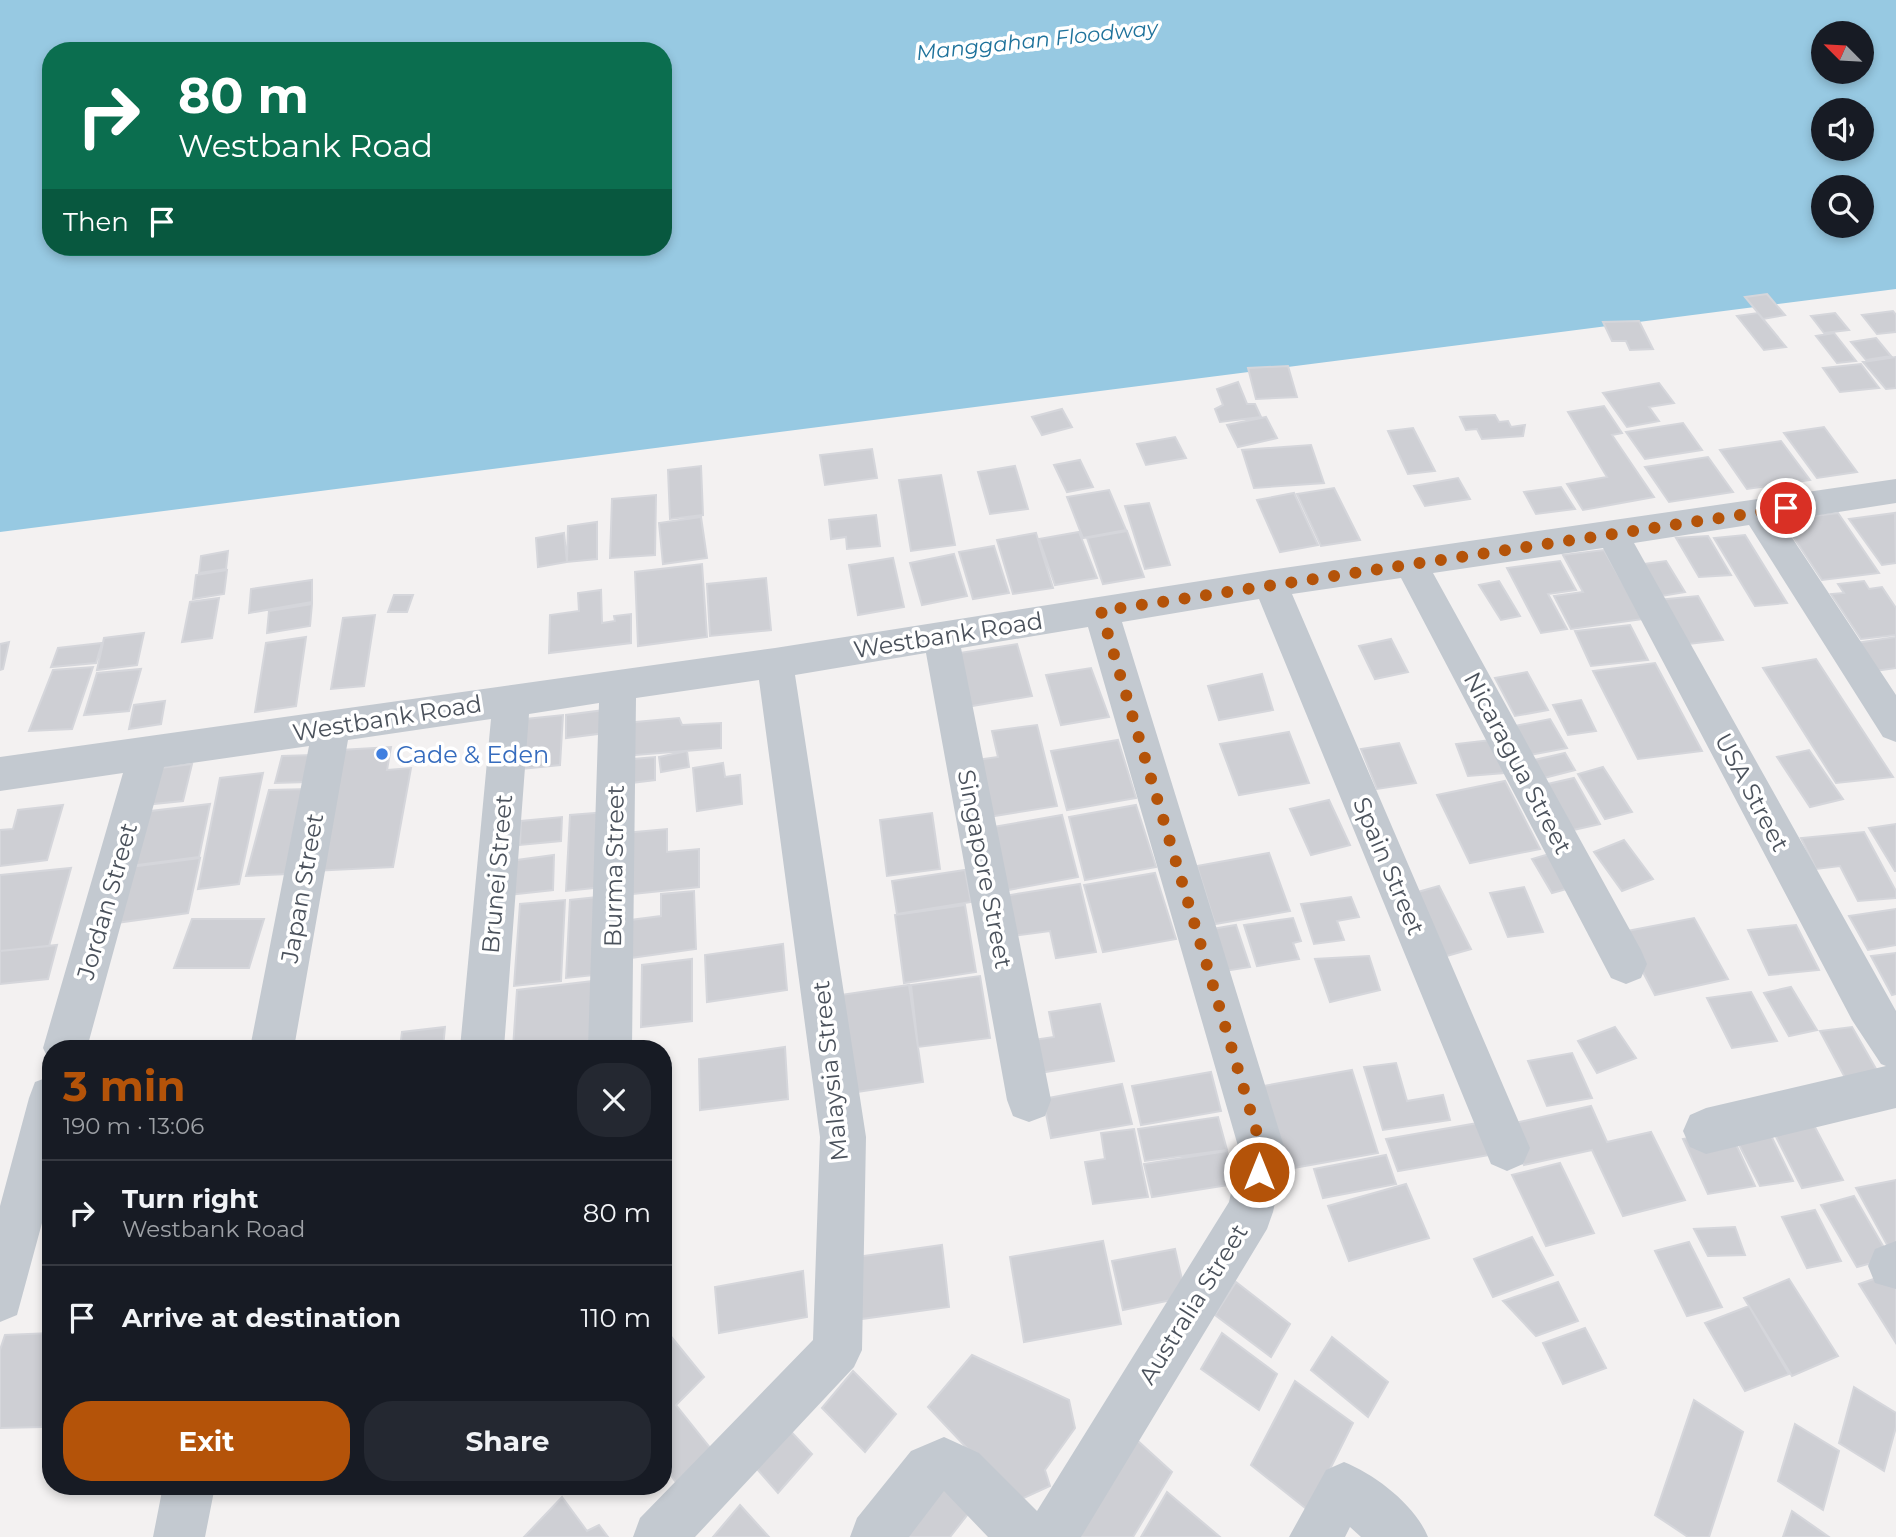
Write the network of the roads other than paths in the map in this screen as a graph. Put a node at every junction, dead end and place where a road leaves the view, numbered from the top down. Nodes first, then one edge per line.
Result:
1 (1896, 491) edge
2 (1758, 512) junction
3 (1612, 533) junction
4 (1410, 563) junction
5 (1270, 584) junction
6 (1101, 611) junction
7 (941, 638) junction
8 (775, 663) junction
9 (618, 685) junction
10 (512, 699) junction
11 (1896, 726) edge
12 (331, 727) junction
13 (148, 754) junction
14 (0, 774) edge
15 (1626, 964) dead end
16 (67, 1040) edge
17 (273, 1040) edge
18 (483, 1040) edge
19 (610, 1040) edge
20 (1896, 1049) edge
21 (1896, 1086) edge
22 (1029, 1100) dead end
23 (1706, 1131) dead end
24 (42, 1133) edge
25 (1507, 1148) dead end
26 (0, 1298) edge
27 (187, 1495) edge
28 (179, 1537) edge
29 (659, 1537) edge
30 (876, 1537) edge
31 (1025, 1537) edge
32 (1051, 1537) edge
33 (1315, 1537) edge
34 (1402, 1537) edge

1 - 2 street, Westbank Road
2 - 3 street, Westbank Road
2 - 11 street
3 - 4 street, Westbank Road
3 - 20 street, USA Street
4 - 5 street, Westbank Road
4 - 15 street, Nicaragua Street
5 - 6 street, Westbank Road
5 - 25 street, Spain Street
6 - 7 street, Westbank Road
6 - 32 street, Australia Street
7 - 8 street, Westbank Road
7 - 22 street, Singapore Street
8 - 9 street, Westbank Road
8 - 29 street, Malaysia Street
9 - 10 street, Westbank Road
9 - 19 street, Burma Street
10 - 12 street, Westbank Road
10 - 18 street, Brunei Street
12 - 13 street, Westbank Road
12 - 17 street, Japan Street
13 - 14 street, Westbank Road
13 - 16 street, Jordan Street
21 - 23 street
24 - 26 street
27 - 28 street
30 - 31 street
33 - 34 street

